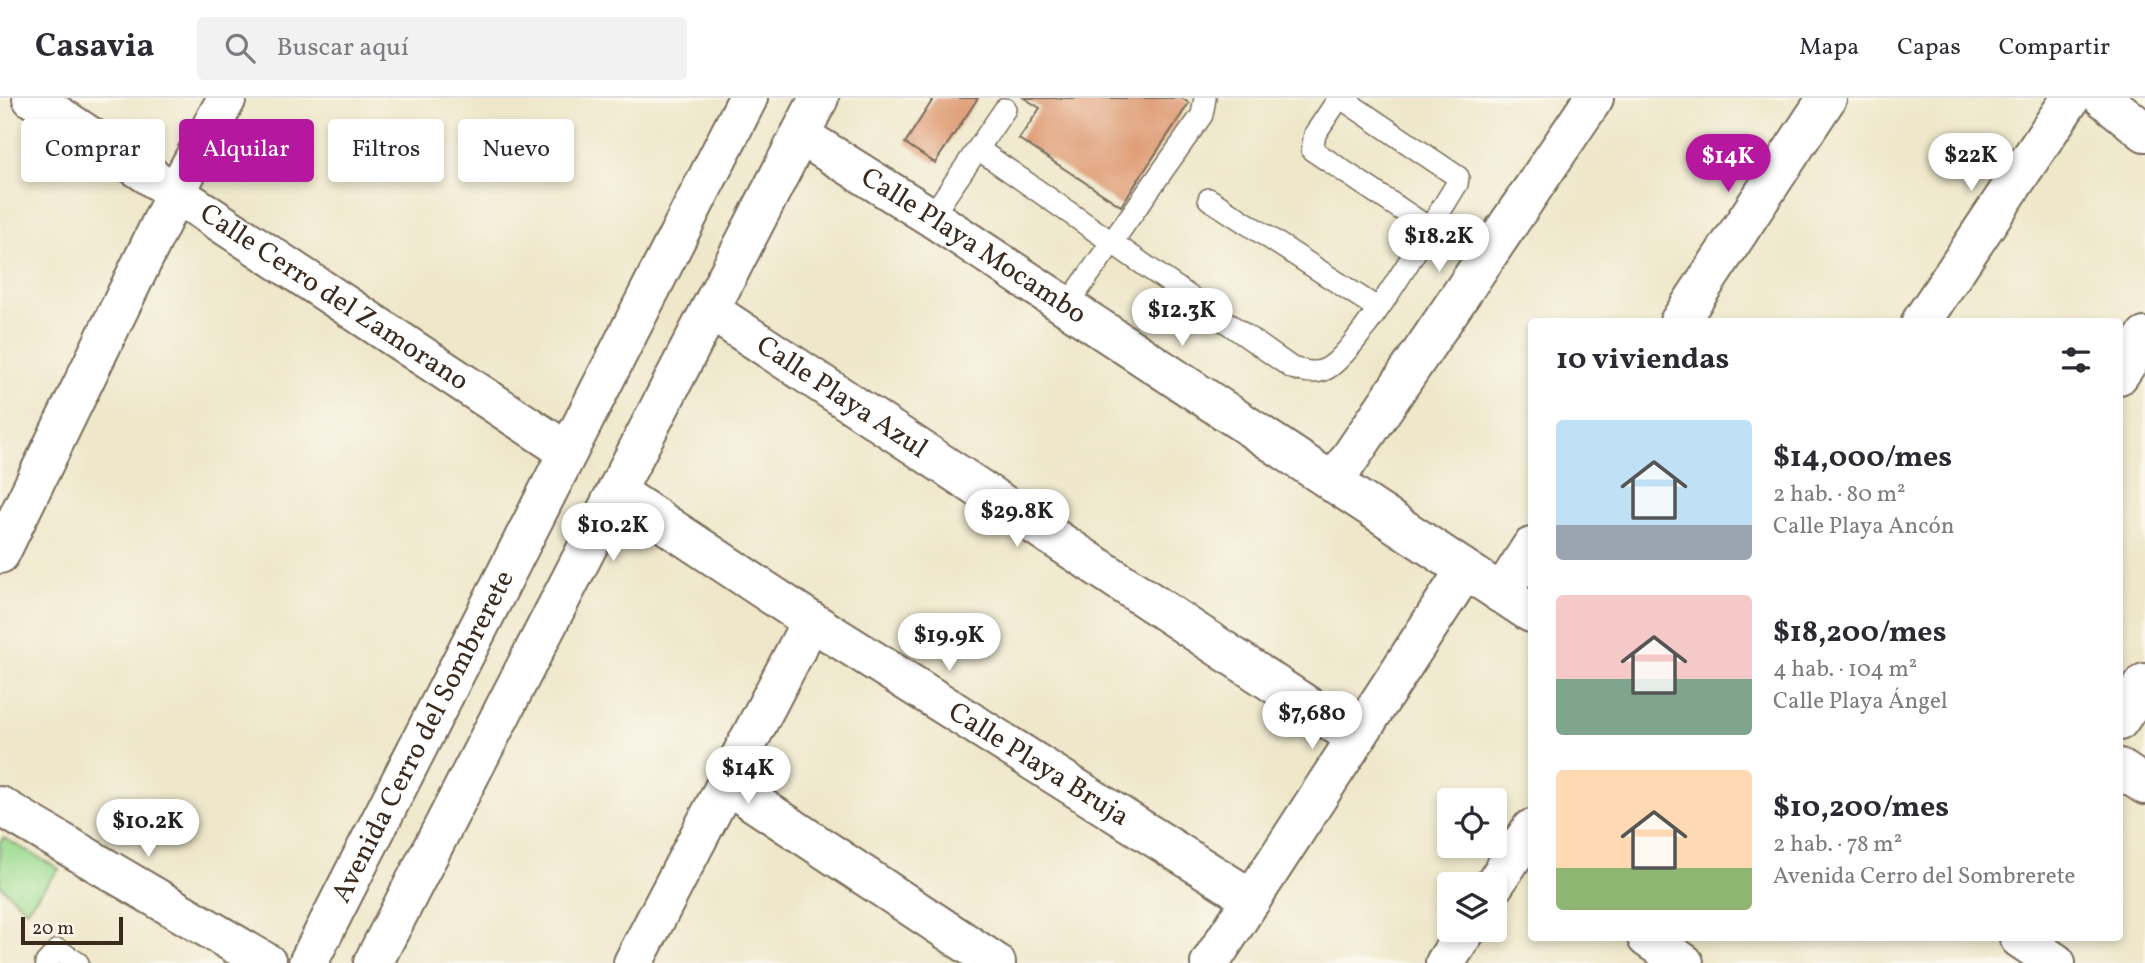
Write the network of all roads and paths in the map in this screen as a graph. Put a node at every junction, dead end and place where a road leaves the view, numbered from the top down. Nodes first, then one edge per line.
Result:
1 (32, 98) edge
2 (227, 98) edge
3 (748, 98) edge
4 (819, 98) edge
5 (1205, 98) edge
6 (1340, 98) edge
7 (1594, 98) edge
8 (1827, 98) edge
9 (2071, 98) edge
10 (2103, 98) edge
11 (1005, 109) dead end
12 (2145, 132) edge
13 (800, 135) junction
14 (978, 149) junction
15 (176, 192) junction
16 (1209, 199) dead end
17 (931, 217) junction
18 (1429, 228) junction
19 (1113, 241) junction
20 (1066, 307) junction
21 (1377, 308) junction
22 (710, 310) junction
23 (1682, 318) edge
24 (1924, 318) edge
25 (2145, 337) edge
26 (2123, 369) edge
27 (568, 452) junction
28 (1333, 483) junction
29 (617, 492) junction
30 (0, 554) edge
31 (1528, 558) edge
32 (1464, 572) junction
33 (1516, 604) edge
34 (811, 621) junction
35 (2145, 683) edge
36 (2123, 715) edge
37 (1356, 738) junction
38 (2123, 771) edge
39 (726, 784) junction
40 (2145, 785) edge
41 (1, 808) edge
42 (1526, 847) edge
43 (1505, 872) edge
44 (1252, 899) junction
45 (1651, 941) edge
46 (2023, 941) edge
47 (1459, 942) edge
48 (46, 963) edge
49 (78, 963) edge
50 (267, 963) edge
51 (308, 963) edge
52 (373, 963) edge
53 (633, 963) edge
54 (996, 963) edge
55 (1210, 963) edge
56 (1445, 963) edge
57 (1684, 963) edge
58 (2056, 963) edge

1 - 15 street, Calle Cerro del Zamorano
2 - 15 street
3 - 27 street, Avenida Cerro del Sombrerete
4 - 13 street
5 - 19 lane
6 - 18 lane
6 - 18 lane
7 - 28 street
8 - 23 street
9 - 24 street
10 - 12 street
11 - 14 lane
13 - 17 street, Calle Playa Mocambo
13 - 22 street
14 - 17 lane
14 - 19 lane
15 - 27 street, Calle Cerro del Zamorano
15 - 30 street
16 - 21 lane
17 - 20 street, Calle Playa Mocambo
18 - 21 lane
19 - 20 lane
19 - 21 lane
20 - 28 street, Calle Playa Mocambo
22 - 29 street
22 - 37 street, Calle Playa Azul
25 - 26 street
27 - 51 street, Avenida Cerro del Sombrerete
28 - 32 street, Calle Playa Mocambo
29 - 34 street, Calle Playa Bruja
29 - 52 street
31 - 33 street
32 - 33 street, Calle Playa Mocambo
32 - 37 street
34 - 39 street
34 - 44 street, Calle Playa Bruja
35 - 36 street
37 - 44 street
38 - 40 street
39 - 53 street
39 - 54 street
41 - 50 street
42 - 43 street
44 - 55 street
45 - 57 street
46 - 58 street
47 - 56 street
48 - 49 lane

